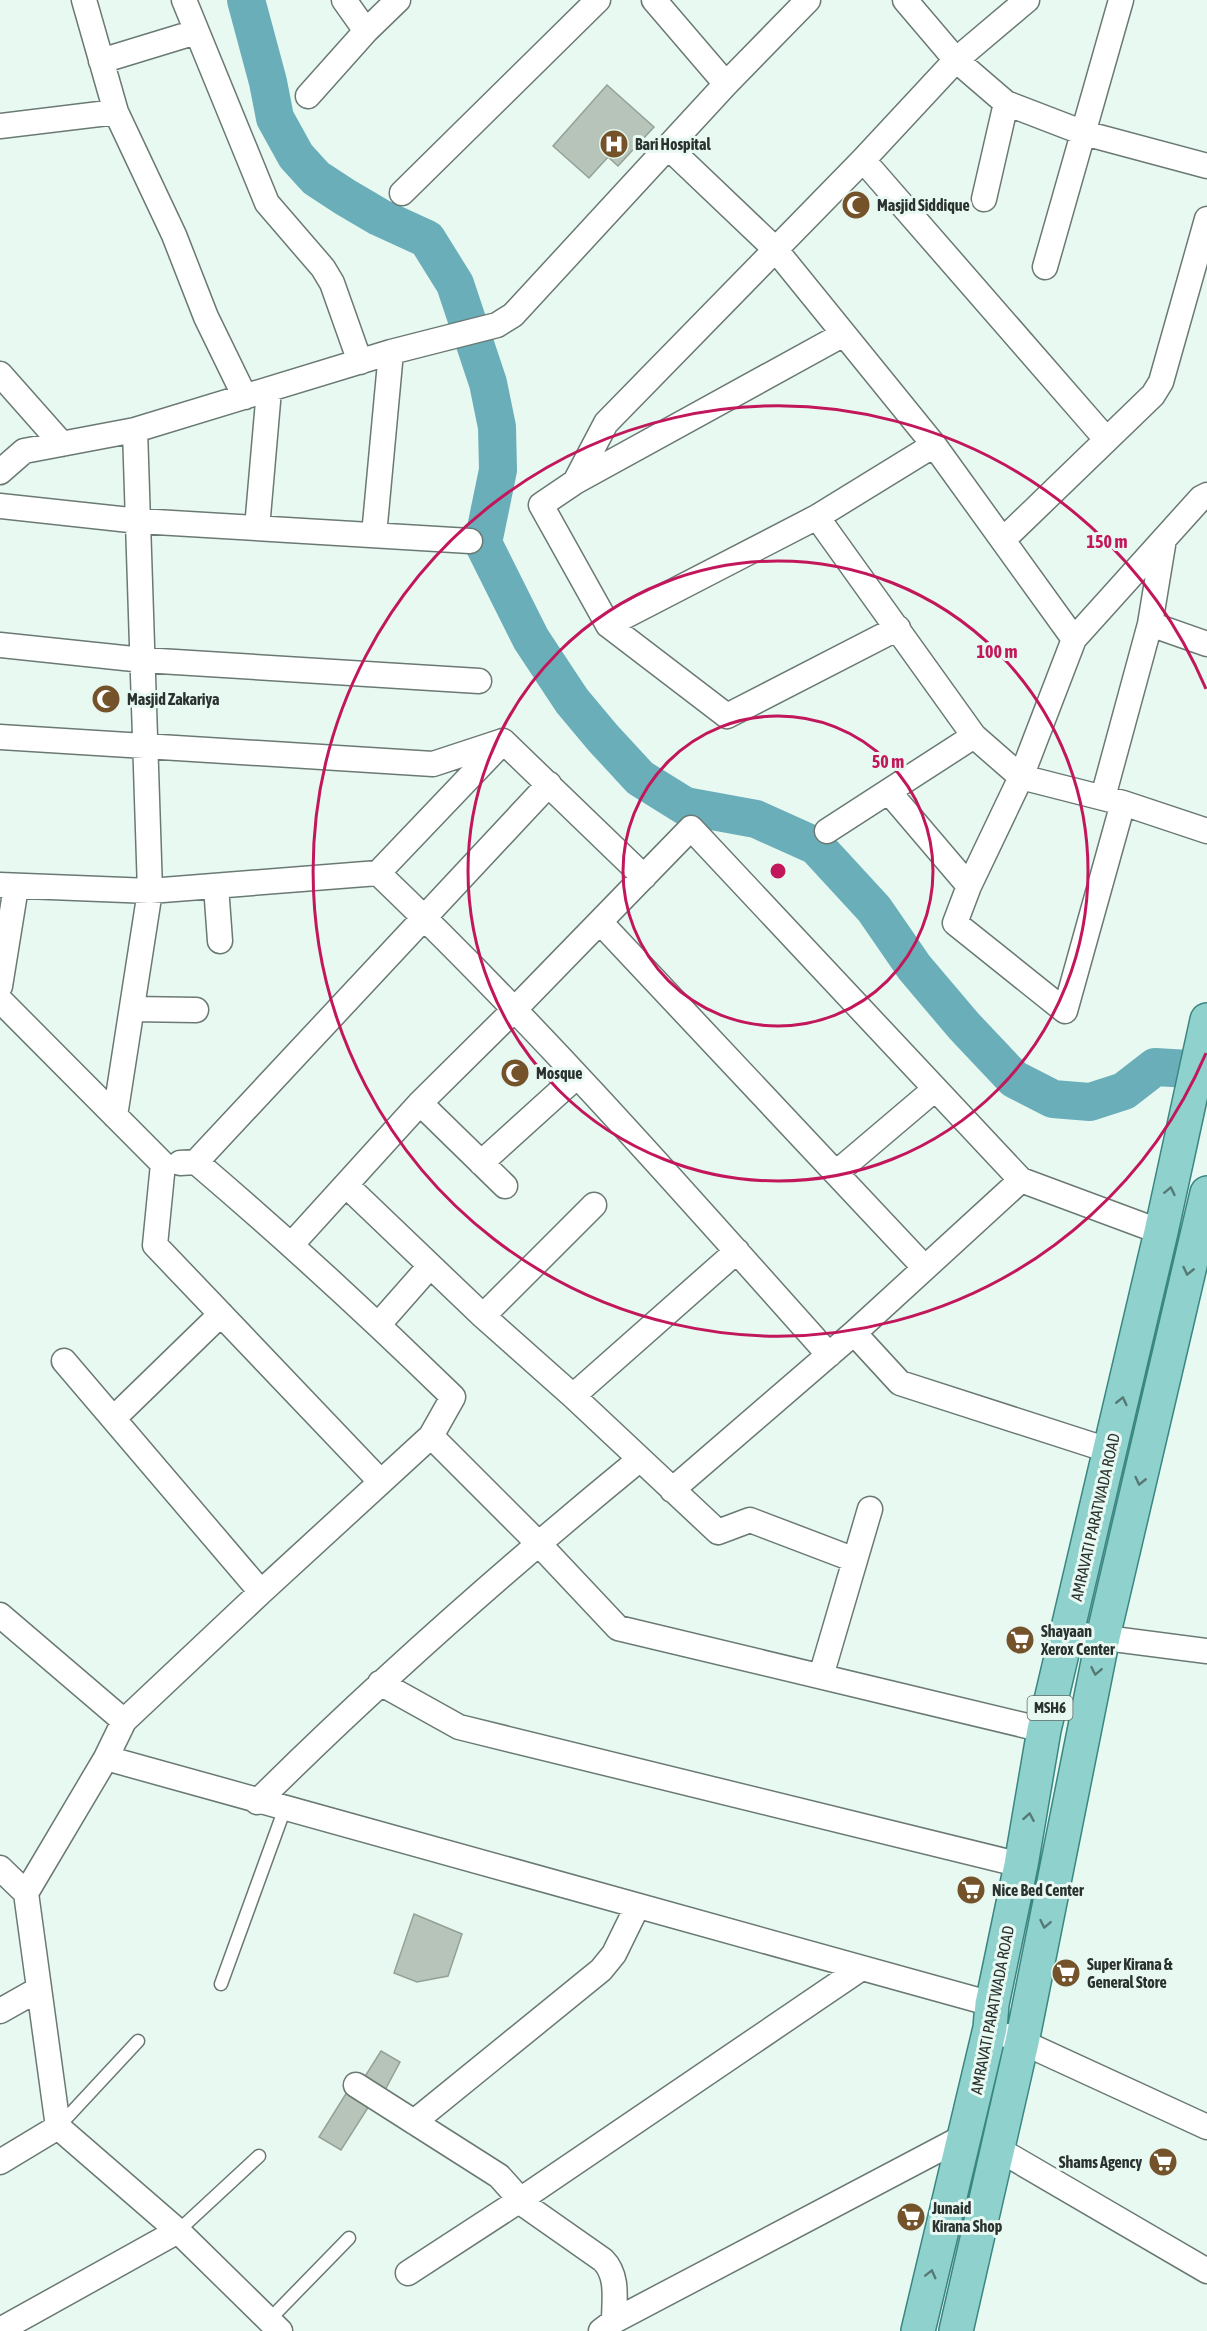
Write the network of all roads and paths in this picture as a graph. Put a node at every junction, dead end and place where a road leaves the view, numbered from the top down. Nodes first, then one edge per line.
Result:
1 (84, 0) edge
2 (184, 0) edge
3 (344, 0) edge
4 (398, 0) edge
5 (598, 0) edge
6 (654, 0) edge
7 (808, 0) edge
8 (905, 0) edge
9 (1027, 0) edge
10 (1121, 0) edge
11 (366, 31) junction
12 (196, 32) junction
13 (956, 60) junction
14 (101, 61) junction
15 (726, 84) junction
16 (308, 96) dead end
17 (1006, 103) junction
18 (116, 112) junction
19 (0, 126) edge
20 (1084, 133) junction
21 (668, 147) junction
22 (863, 160) junction
23 (1207, 166) edge
24 (402, 194) dead end
25 (984, 200) dead end
26 (1207, 219) edge
27 (775, 249) junction
28 (1045, 267) dead end
29 (844, 334) junction
30 (391, 352) junction
31 (360, 362) junction
32 (0, 374) edge
33 (269, 390) junction
34 (245, 397) junction
35 (135, 430) junction
36 (1106, 440) junction
37 (62, 444) junction
38 (934, 445) junction
39 (0, 472) edge
40 (575, 482) junction
41 (1207, 495) edge
42 (0, 506) edge
43 (817, 517) junction
44 (139, 521) junction
45 (257, 528) junction
46 (374, 535) junction
47 (1164, 539) junction
48 (1003, 540) junction
49 (470, 541) dead end
50 (1150, 624) junction
51 (608, 625) junction
52 (898, 628) junction
53 (1074, 639) junction
54 (1207, 644) edge
55 (0, 645) edge
56 (143, 660) junction
57 (480, 681) dead end
58 (974, 736) junction
59 (0, 737) edge
60 (503, 741) junction
61 (146, 746) junction
62 (1021, 777) junction
63 (549, 784) junction
64 (889, 792) junction
65 (1113, 800) junction
66 (827, 831) dead end
67 (1207, 831) edge
68 (378, 873) junction
69 (644, 877) junction
70 (8, 886) edge
71 (216, 886) junction
72 (969, 886) junction
73 (150, 891) junction
74 (424, 918) junction
75 (600, 922) junction
76 (220, 941) dead end
77 (0, 986) edge
78 (0, 1000) edge
79 (132, 1009) junction
80 (196, 1010) dead end
81 (514, 1010) junction
82 (1206, 1024) edge
83 (576, 1077) junction
84 (936, 1089) junction
85 (420, 1103) junction
86 (115, 1116) junction
87 (196, 1162) junction
88 (481, 1163) junction
89 (163, 1164) junction
90 (836, 1173) junction
91 (1021, 1180) junction
92 (345, 1185) junction
93 (505, 1186) dead end
94 (1207, 1193) edge
95 (594, 1205) dead end
96 (1161, 1232) junction
97 (292, 1244) junction
98 (737, 1251) junction
99 (430, 1266) junction
100 (925, 1268) junction
101 (221, 1314) junction
102 (483, 1316) junction
103 (379, 1324) junction
104 (855, 1334) junction
105 (829, 1355) junction
106 (64, 1361) dead end
107 (573, 1396) junction
108 (114, 1418) junction
109 (431, 1436) junction
110 (1111, 1451) junction
111 (640, 1459) junction
112 (380, 1481) junction
113 (672, 1490) junction
114 (870, 1509) dead end
115 (538, 1543) junction
116 (855, 1560) junction
117 (261, 1592) junction
118 (0, 1614) edge
119 (1067, 1633) junction
120 (1103, 1638) junction
121 (1207, 1651) edge
122 (821, 1676) junction
123 (381, 1683) junction
124 (124, 1721) junction
125 (1044, 1730) junction
126 (106, 1758) junction
127 (257, 1802) junction
128 (285, 1808) junction
129 (1021, 1865) junction
130 (0, 1868) edge
131 (26, 1893) junction
132 (637, 1907) junction
133 (860, 1969) junction
134 (221, 1984) dead end
135 (39, 1989) junction
136 (0, 2011) edge
137 (991, 2016) junction
138 (138, 2042) dead end
139 (1022, 2042) junction
140 (356, 2085) dead end
141 (414, 2122) junction
142 (58, 2127) junction
143 (1207, 2127) edge
144 (965, 2136) junction
145 (998, 2149) junction
146 (259, 2156) dead end
147 (0, 2162) edge
148 (520, 2200) junction
149 (178, 2231) junction
150 (349, 2238) dead end
151 (1207, 2271) edge
152 (408, 2273) dead end
153 (920, 2321) edge
154 (274, 2325) edge
155 (607, 2326) edge
156 (0, 2330) edge
157 (956, 2331) edge

1 - 14 street
2 - 12 street
3 - 11 street
4 - 11 street
5 - 24 street
6 - 15 street
7 - 15 street
8 - 13 street
9 - 13 street
10 - 20 street
11 - 16 street
12 - 14 street
12 - 31 street
13 - 17 street
13 - 22 street
14 - 18 street
15 - 21 street
17 - 20 street
17 - 25 street
18 - 19 street
18 - 34 street
20 - 23 street
20 - 28 street
21 - 27 street
21 - 30 street
22 - 27 street
22 - 36 street
26 - 36 street
27 - 29 street
27 - 40 street
29 - 38 street
29 - 40 street
30 - 31 street
30 - 46 street
31 - 33 street
32 - 37 street
33 - 34 street
33 - 45 street
34 - 35 street
35 - 37 street
35 - 44 street
36 - 48 street
37 - 39 street
38 - 43 street
38 - 48 street
40 - 51 street
41 - 47 street
42 - 44 street
43 - 51 street
43 - 52 street
44 - 45 street
44 - 56 street
45 - 46 street
46 - 49 street
47 - 50 street
47 - 53 street
48 - 53 street
50 - 54 street
50 - 65 street
51 - 52 street
52 - 58 street
53 - 62 street
55 - 56 street
56 - 57 street
56 - 61 street
58 - 62 street
58 - 64 street
59 - 61 street
60 - 61 street
60 - 63 street
60 - 68 street
61 - 73 street
62 - 65 street
62 - 72 street
63 - 69 street
63 - 74 street
64 - 66 street
64 - 72 street
65 - 67 street
65 - 72 street
68 - 71 street
68 - 74 street
69 - 75 street
69 - 84 street
70 - 73 street
70 - 77 street
71 - 73 street
71 - 76 street
73 - 79 street
74 - 81 street
74 - 87 street
75 - 81 street
75 - 90 street
78 - 86 street
79 - 80 street
79 - 86 street
81 - 83 street
81 - 85 street
96 -> 82 main road, AMRAVATI PARATWADA ROAD / MSH6
83 - 88 street
83 - 98 street
84 - 90 street
84 - 91 street
85 - 88 street
85 - 92 street
86 - 89 street
87 - 89 street
87 - 97 street
88 - 93 street
89 - 101 street
90 - 100 street
91 - 96 street
91 - 100 street
92 - 97 street
92 - 99 street
94 -> 120 main road, AMRAVATI PARATWADA ROAD / MSH6
95 - 102 street
110 -> 96 main road, AMRAVATI PARATWADA ROAD / MSH6
97 - 103 street
98 - 105 street
98 - 107 street
99 - 102 street
99 - 103 street
100 - 104 street
101 - 108 street
101 - 112 street
102 - 107 street
103 - 109 street
104 - 105 street
104 - 110 street
105 - 113 street
106 - 108 street
107 - 111 street
108 - 117 street
109 - 112 street
109 - 115 street
110 - 119 main road, AMRAVATI PARATWADA ROAD / MSH6
111 - 113 street
111 - 115 street
112 - 117 street
113 - 116 street
114 - 116 street
115 - 122 street
115 - 123 street
116 - 122 street
117 - 124 street
118 - 124 street
119 - 120 street
119 - 125 main road, AMRAVATI PARATWADA ROAD / MSH6
120 - 121 street
120 -> 139 main road, AMRAVATI PARATWADA ROAD / MSH6
122 - 125 street
123 - 127 street
123 - 129 street
124 - 126 street
129 -> 125 main road, AMRAVATI PARATWADA ROAD / MSH6
126 - 127 street
126 - 131 street
127 - 128 street
128 - 132 street
128 - 134 lane
129 - 137 main road, AMRAVATI PARATWADA ROAD / MSH6
130 - 131 street
131 - 135 street
132 - 133 street
132 - 141 street
133 - 137 street
133 - 148 street
135 - 136 street
135 - 142 street
137 - 139 street
137 - 144 main road, AMRAVATI PARATWADA ROAD / MSH6
138 - 142 lane
139 - 143 street
139 - 145 main road, AMRAVATI PARATWADA ROAD / MSH6
140 - 141 street
141 - 148 street
142 - 147 street
142 - 149 street
153 -> 144 main road, AMRAVATI PARATWADA ROAD / MSH6
144 - 155 street
145 - 151 street
145 - 157 main road, AMRAVATI PARATWADA ROAD / MSH6
146 - 149 lane
148 - 152 street
148 - 155 street
149 - 154 street
149 - 156 street
150 - 154 lane
153 - 157 street

